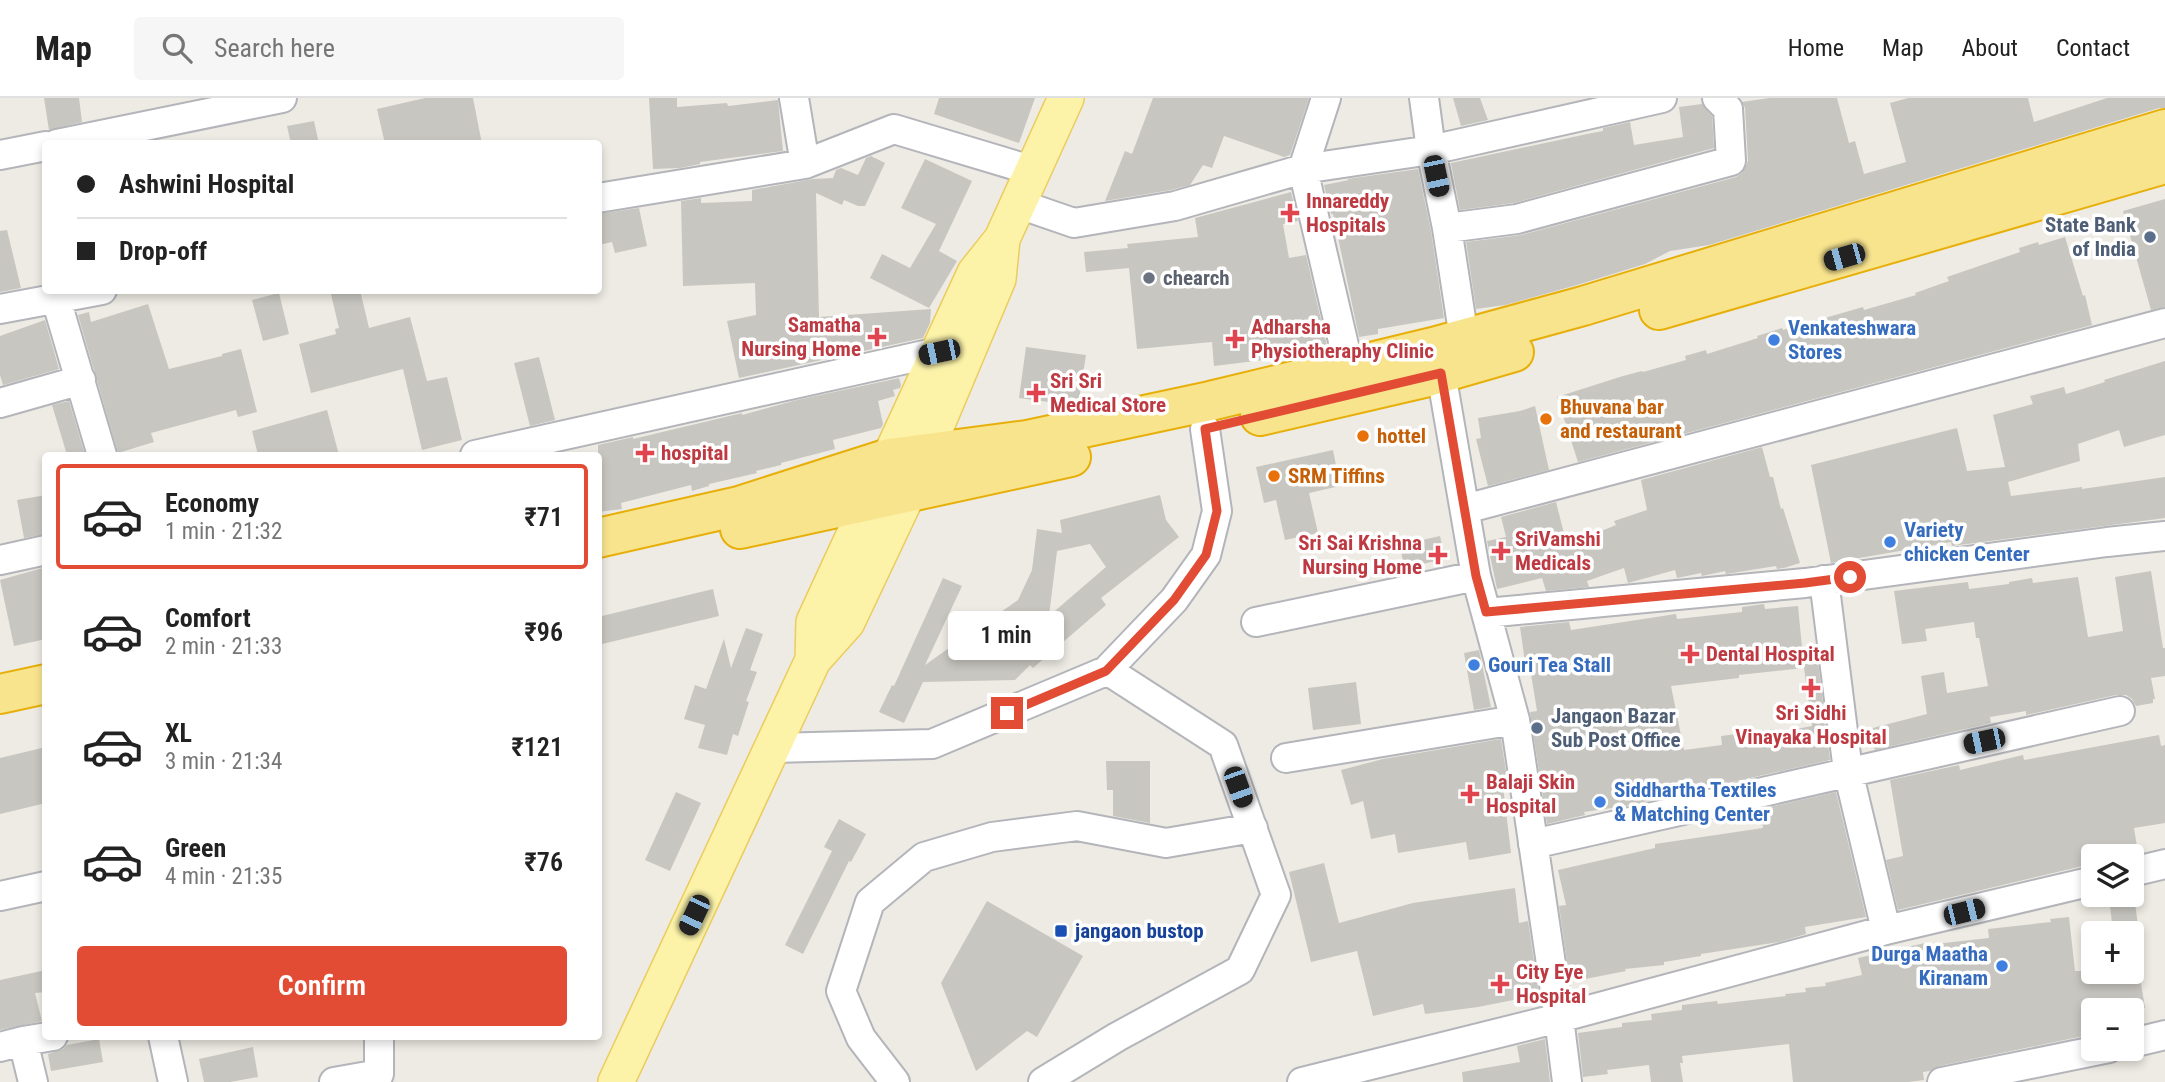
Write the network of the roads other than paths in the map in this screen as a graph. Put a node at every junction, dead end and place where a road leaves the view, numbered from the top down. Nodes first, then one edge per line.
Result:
1 (282, 98) edge
2 (794, 98) edge
3 (1066, 98) edge
4 (1326, 98) edge
5 (1424, 98) edge
6 (1662, 98) edge
7 (1717, 98) edge
8 (2165, 129) edge
9 (77, 140) edge
10 (42, 147) edge
11 (1431, 150) junction
12 (0, 155) edge
13 (805, 164) junction
14 (2165, 164) edge
15 (1303, 169) junction
16 (1034, 171) junction
17 (602, 197) edge
18 (1019, 204) junction
19 (1447, 228) junction
20 (1002, 239) junction
21 (82, 294) edge
22 (56, 299) junction
23 (0, 309) edge
24 (2165, 323) edge
25 (1464, 338) junction
26 (939, 352) junction
27 (1349, 367) junction
28 (1441, 373) junction
29 (80, 380) junction
30 (0, 403) edge
31 (1205, 429) junction
32 (101, 452) edge
33 (489, 452) edge
34 (907, 456) junction
35 (908, 493) junction
36 (870, 501) junction
37 (1465, 509) junction
38 (2165, 536) edge
39 (602, 537) edge
40 (42, 551) edge
41 (602, 559) edge
42 (0, 560) edge
43 (1476, 576) junction
44 (1824, 580) junction
45 (1486, 612) junction
46 (1256, 622) dead end
47 (813, 660) junction
48 (42, 666) edge
49 (1107, 670) junction
50 (0, 675) edge
51 (42, 685) edge
52 (0, 694) edge
53 (2120, 710) dead end
54 (1515, 720) junction
55 (772, 748) junction
56 (1286, 758) dead end
57 (1848, 771) junction
58 (1253, 828) junction
59 (1534, 844) junction
60 (2165, 864) edge
61 (2144, 869) edge
62 (2081, 884) edge
63 (42, 887) edge
64 (0, 896) edge
65 (1886, 930) junction
66 (1559, 1018) junction
67 (2165, 1035) edge
68 (42, 1038) edge
69 (164, 1040) edge
70 (379, 1040) edge
71 (2144, 1040) edge
72 (11, 1044) edge
73 (2081, 1054) edge
74 (377, 1078) edge
75 (33, 1082) edge
76 (173, 1082) edge
77 (334, 1082) edge
78 (617, 1082) edge
79 (895, 1082) edge
80 (1043, 1082) edge
81 (1302, 1082) edge
82 (1567, 1082) edge
83 (1942, 1082) edge

1 - 9 street
2 - 13 street
3 - 16 main road
4 - 15 street
5 - 11 street
6 - 11 street
7 - 19 street
8 - 25 highway
10 - 12 street
11 - 15 street
11 - 19 street
13 - 16 street
13 - 17 street
14 - 28 highway
15 - 18 street
15 - 27 street
16 - 18 main road
18 - 20 main road
19 - 25 street
20 - 26 main road
20 - 34 main road
21 - 22 street
22 - 23 street
22 - 29 street
24 - 37 street
25 - 27 highway
26 - 33 street
26 - 34 main road
27 - 34 highway
28 - 31 highway
28 - 37 street
29 - 30 street
29 - 32 street
31 - 35 highway
31 - 49 street
34 - 35 main road
34 - 36 main road
34 - 39 highway
35 - 36 highway
35 - 47 main road
36 - 41 highway
36 - 47 main road
37 - 43 street
38 - 44 street
40 - 42 street
43 - 45 street
43 - 46 street
44 - 45 street
44 - 57 street
45 - 54 street
47 - 55 main road
48 - 50 highway
49 - 55 street
49 - 58 street
51 - 52 highway
53 - 57 street
54 - 56 street
54 - 59 street
55 - 78 main road
57 - 59 street
57 - 65 street
58 - 79 street
58 - 80 street
59 - 66 street
60 - 61 street
62 - 65 street
63 - 64 street
65 - 66 street
66 - 81 street
66 - 82 street
67 - 71 street
68 - 72 street
69 - 76 street
70 - 74 street
72 - 75 street
73 - 83 street
74 - 77 street

